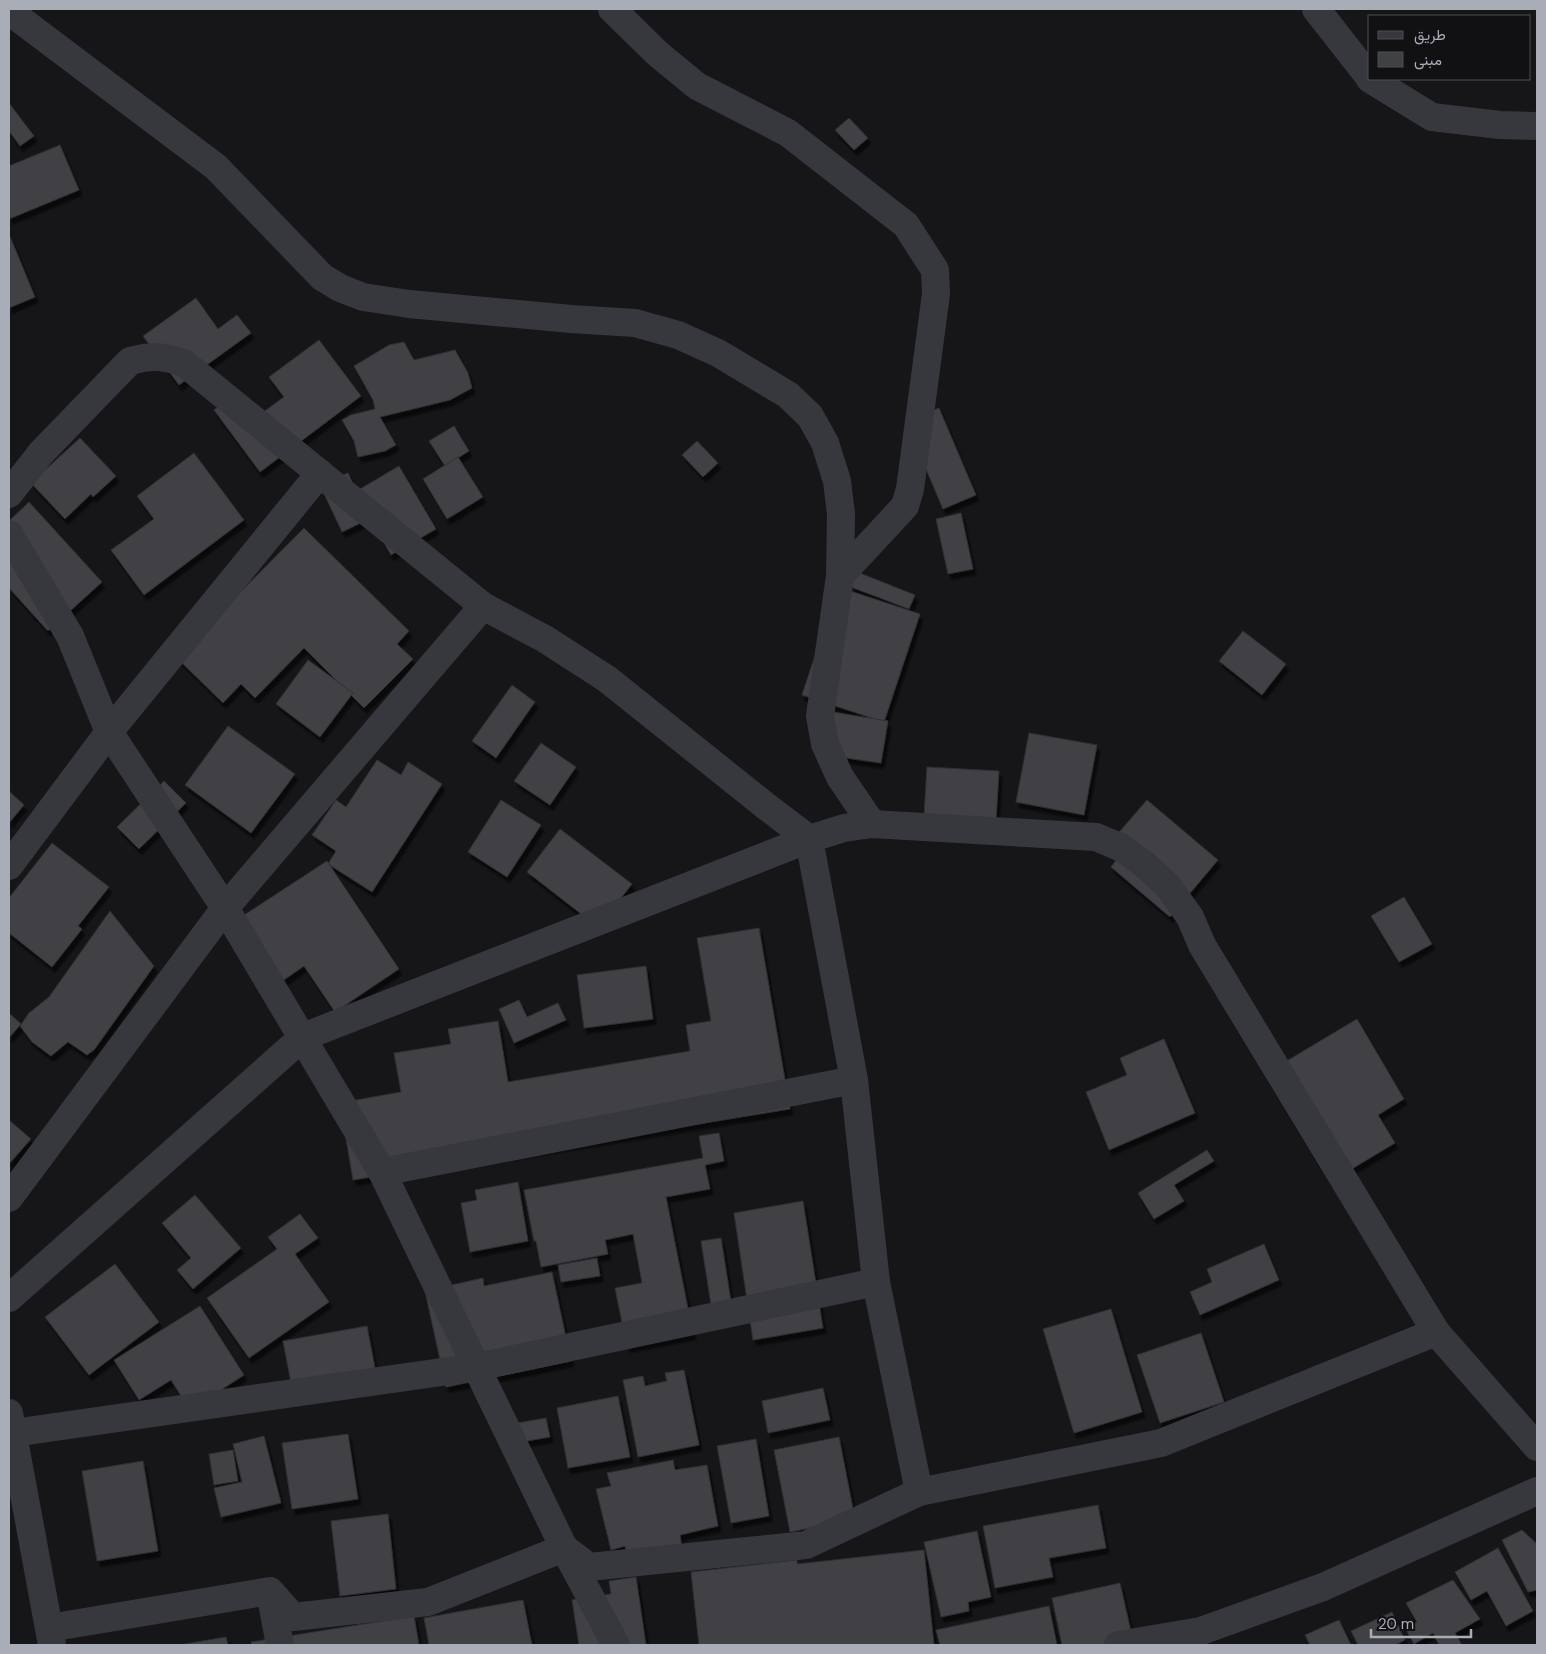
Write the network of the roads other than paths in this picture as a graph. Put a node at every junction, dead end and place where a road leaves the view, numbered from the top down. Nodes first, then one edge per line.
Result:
1 (612, 9) edge
2 (1316, 9) edge
3 (9, 11) edge
4 (1368, 75) edge
5 (1373, 80) edge
6 (1537, 126) edge
7 (320, 474) junction
8 (9, 494) edge
9 (9, 534) edge
10 (840, 576) junction
11 (483, 606) junction
12 (109, 732) junction
13 (872, 824) junction
14 (809, 839) junction
15 (9, 866) edge
16 (225, 908) junction
17 (303, 1037) junction
18 (854, 1080) junction
19 (382, 1172) junction
20 (9, 1198) edge
21 (876, 1282) junction
22 (9, 1298) edge
23 (1436, 1332) junction
24 (477, 1367) junction
25 (11, 1423) edge
26 (1537, 1447) edge
27 (1537, 1491) edge
28 (919, 1492) junction
29 (564, 1548) junction
30 (270, 1591) junction
31 (51, 1636) edge
32 (280, 1645) edge
33 (616, 1645) edge
34 (1118, 1645) edge

1 - 10 street
2 - 4 street
3 - 10 street
5 - 6 street
7 - 8 street
7 - 11 street
7 - 12 street
9 - 12 street
10 - 13 street
11 - 14 street
11 - 16 street
12 - 15 street
12 - 16 street
13 - 14 street
13 - 23 street
14 - 17 street
14 - 18 street
16 - 17 street
16 - 20 street
17 - 19 street
17 - 22 street
18 - 19 street
18 - 21 street
19 - 24 street
21 - 24 street
21 - 28 street
23 - 26 street
23 - 28 street
24 - 25 street
24 - 29 street
25 - 31 street
27 - 34 street
28 - 29 street
29 - 30 street
29 - 33 street
30 - 31 street
30 - 32 street

